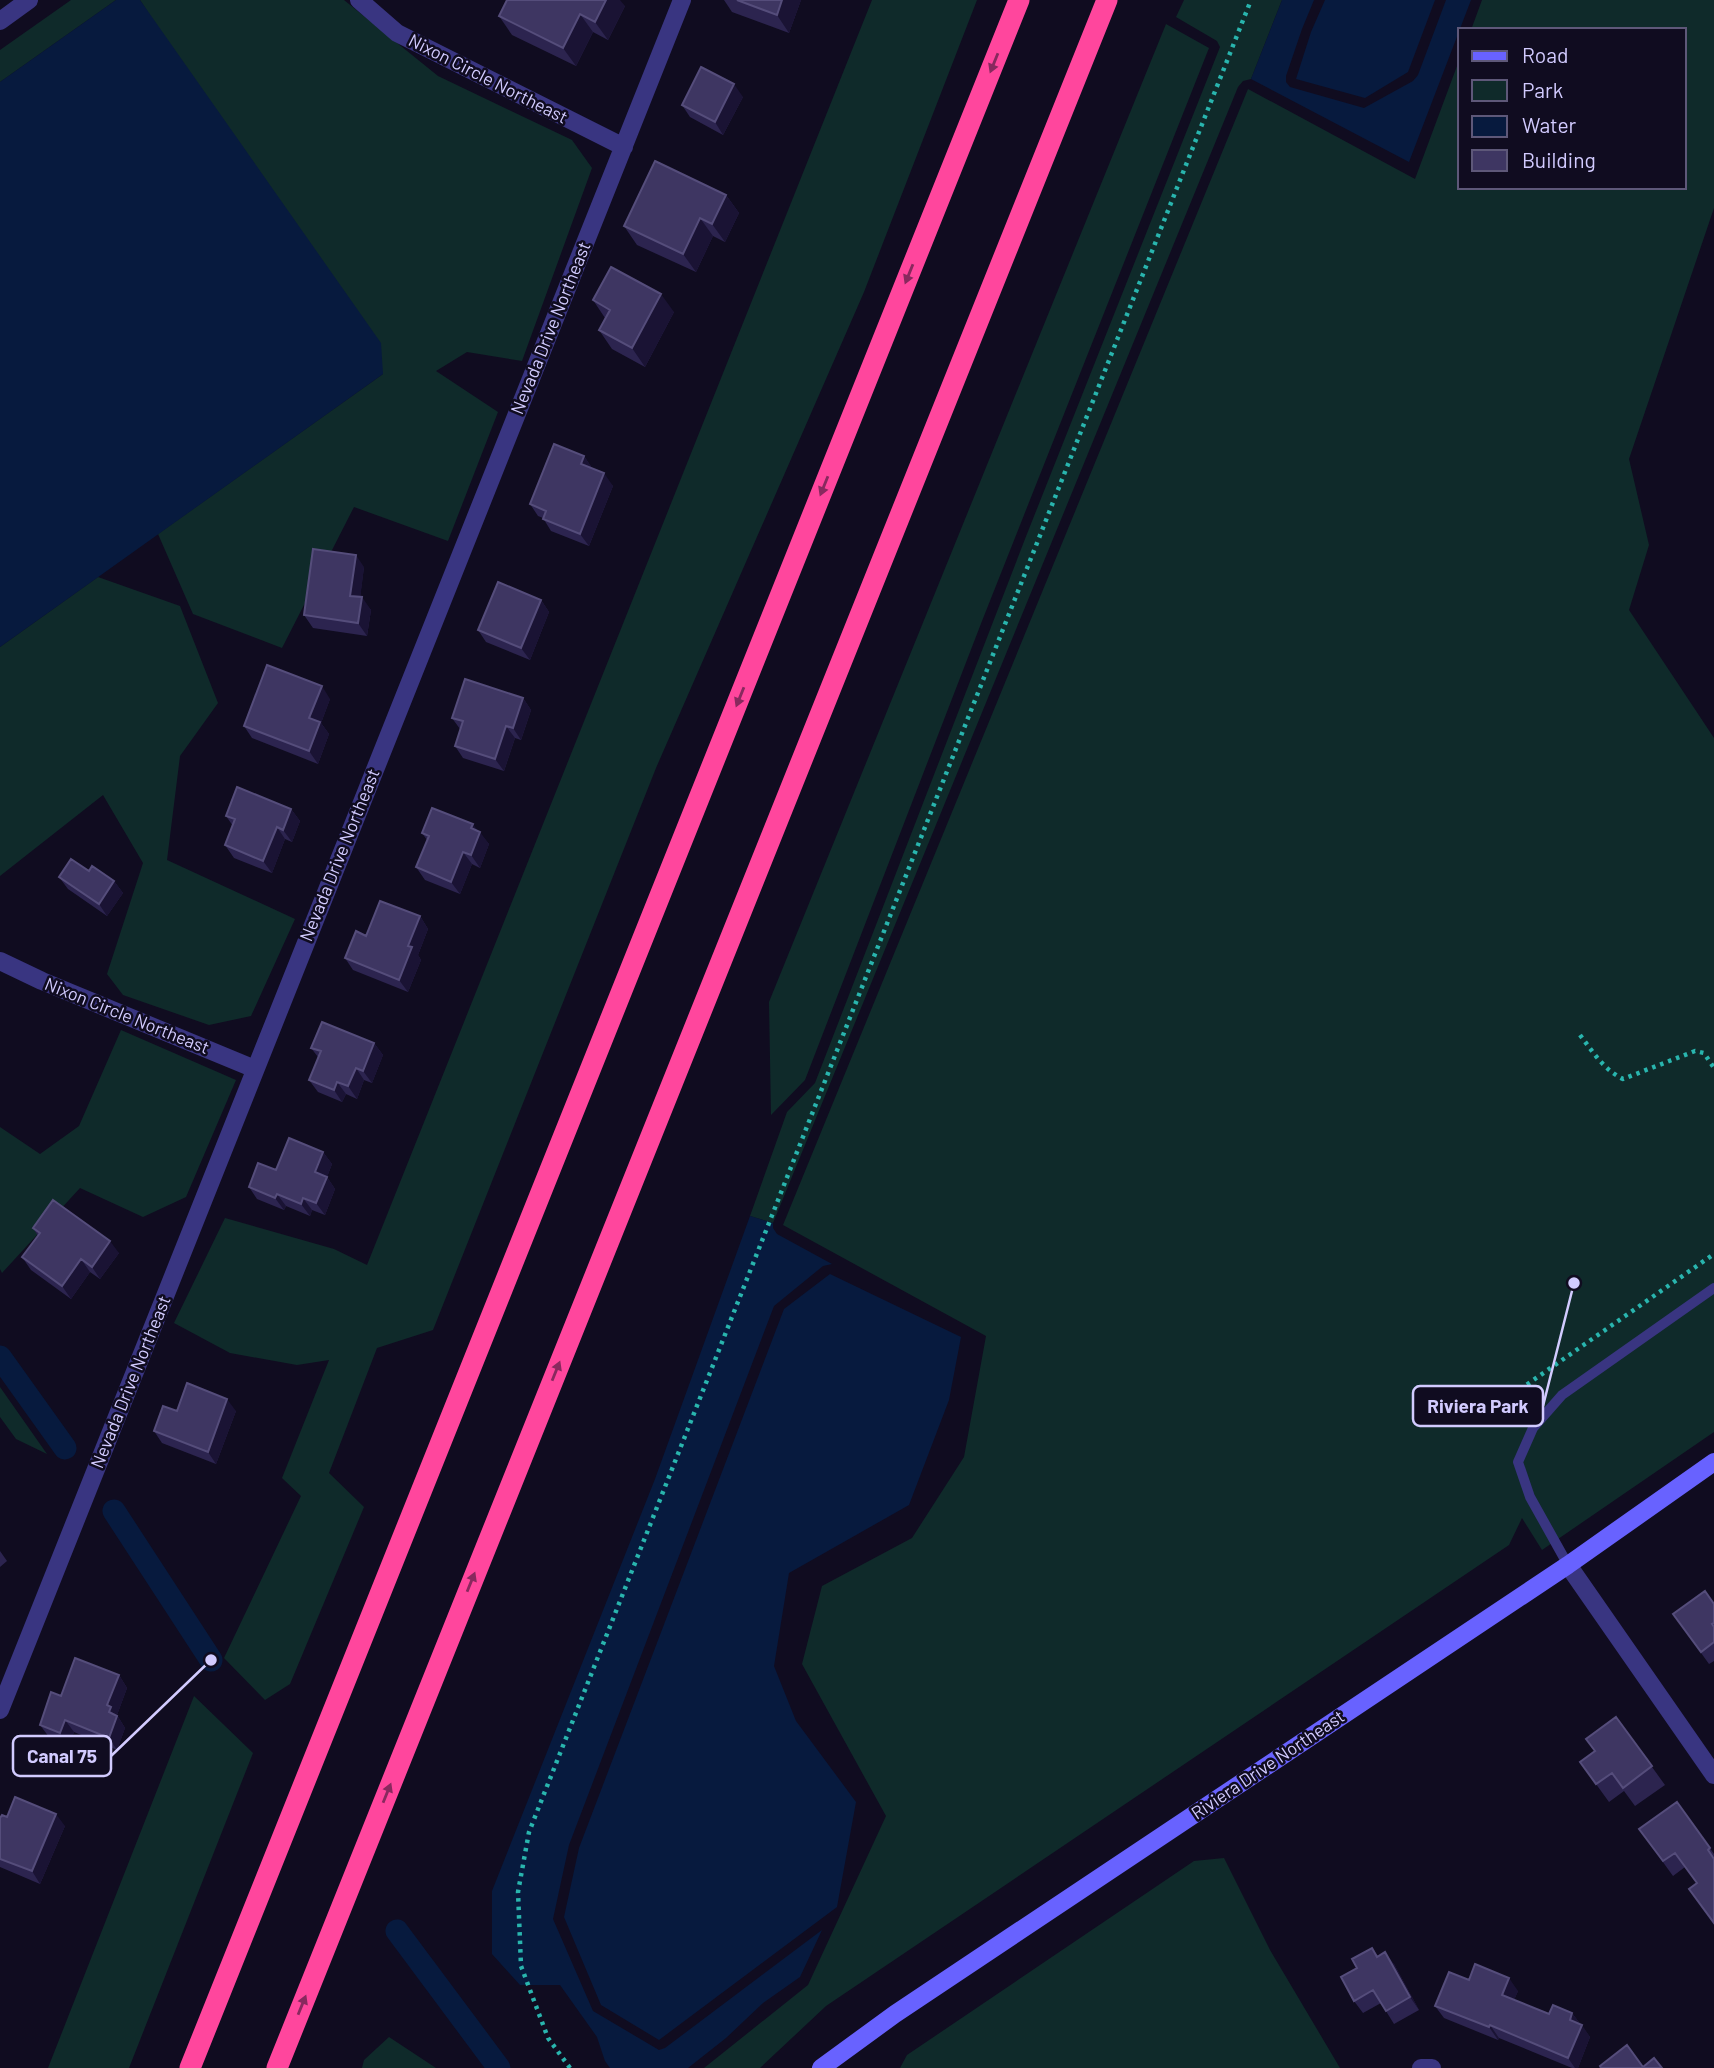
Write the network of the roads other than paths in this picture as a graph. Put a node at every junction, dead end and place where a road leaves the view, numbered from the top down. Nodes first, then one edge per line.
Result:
1 (29, 0) edge
2 (359, 0) edge
3 (682, 0) edge
4 (1019, 0) edge
5 (1107, 0) edge
6 (0, 21) edge
7 (624, 147) junction
8 (0, 961) edge
9 (255, 1069) junction
10 (1714, 1288) edge
11 (1714, 1462) edge
12 (1568, 1565) junction
13 (0, 1710) edge
14 (1714, 1775) edge
15 (190, 2068) edge
16 (277, 2068) edge
17 (821, 2068) edge
18 (1421, 2068) edge
19 (1432, 2068) edge

1 - 6 street
2 - 7 street, Nixon Circle Northeast
3 - 7 street, Nevada Drive Northeast
4 -> 15 highway
16 -> 5 highway
7 - 9 street, Nevada Drive Northeast
8 - 9 street, Nixon Circle Northeast
9 - 13 street, Nevada Drive Northeast
10 - 12 lane
11 - 12 street, Riviera Drive Northeast
12 - 14 street
12 - 17 street, Riviera Drive Northeast
18 - 19 street

